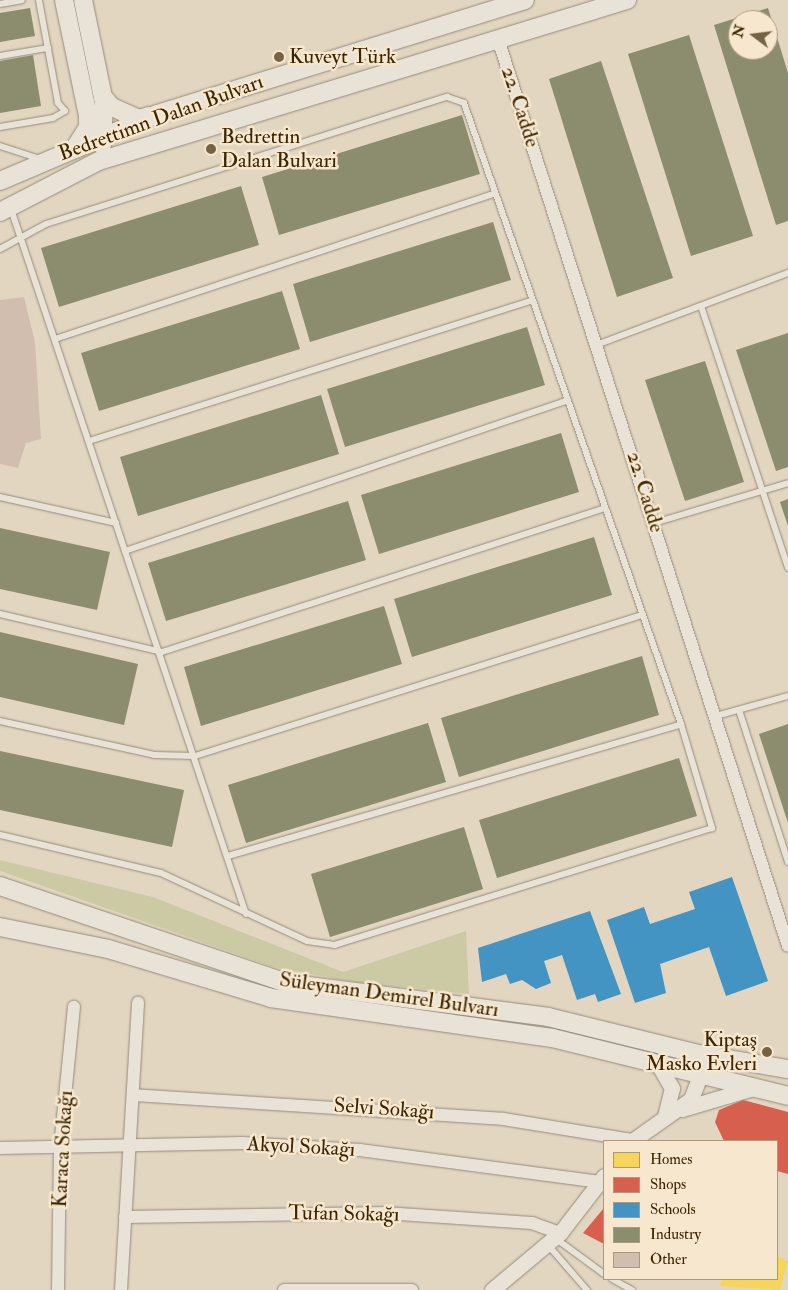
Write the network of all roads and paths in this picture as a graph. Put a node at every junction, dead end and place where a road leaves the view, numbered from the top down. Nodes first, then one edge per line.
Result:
1 (22, 0) edge
2 (39, 0) edge
3 (64, 0) edge
4 (83, 0) edge
5 (522, 0) edge
6 (627, 0) edge
7 (0, 4) edge
8 (498, 39) junction
9 (48, 48) junction
10 (0, 56) edge
11 (103, 97) junction
12 (157, 114) junction
13 (0, 127) edge
14 (103, 136) junction
15 (0, 146) edge
16 (76, 146) junction
17 (44, 160) junction
18 (100, 160) junction
19 (0, 181) edge
20 (494, 194) junction
21 (5, 210) edge
22 (21, 238) junction
23 (0, 249) edge
24 (788, 273) edge
25 (530, 302) junction
26 (701, 306) junction
27 (55, 339) junction
28 (599, 344) junction
29 (568, 400) junction
30 (89, 441) junction
31 (788, 483) edge
32 (764, 490) junction
33 (0, 497) edge
34 (605, 508) junction
35 (116, 523) junction
36 (654, 524) junction
37 (125, 551) junction
38 (788, 568) edge
39 (0, 614) edge
40 (642, 615) junction
41 (162, 652) junction
42 (788, 696) edge
43 (739, 710) junction
44 (716, 716) junction
45 (0, 721) edge
46 (681, 724) junction
47 (196, 756) junction
48 (0, 835) edge
49 (228, 856) junction
50 (788, 862) edge
51 (0, 886) edge
52 (246, 914) junction
53 (0, 927) edge
54 (788, 946) edge
55 (138, 1003) dead end
56 (74, 1007) dead end
57 (699, 1054) junction
58 (658, 1064) junction
59 (788, 1069) edge
60 (700, 1075) junction
61 (753, 1088) junction
62 (133, 1095) junction
63 (788, 1096) edge
64 (665, 1116) junction
65 (632, 1140) edge
66 (130, 1146) junction
67 (60, 1147) junction
68 (0, 1148) edge
69 (602, 1179) edge
70 (125, 1217) junction
71 (554, 1239) junction
72 (603, 1273) edge
73 (614, 1280) edge
74 (58, 1290) edge
75 (121, 1290) edge
76 (284, 1290) edge
77 (340, 1290) edge
78 (412, 1290) edge
79 (492, 1290) edge
80 (587, 1290) edge
81 (632, 1290) edge

1 - 7 lane
2 - 9 lane
3 - 16 main road
4 - 11 main road
5 - 12 main road, Bedrettimn Dalan Bulvarı
6 - 8 main road, Bedrettimn Dalan Bulvarı
8 - 18 main road, Bedrettimn Dalan Bulvarı
8 - 28 street, 22. Cadde
9 - 10 lane
9 - 13 lane
11 - 12 main road
11 - 14 main road
12 - 14 main road, Bedrettimn Dalan Bulvarı
14 - 16 main road, Bedrettimn Dalan Bulvarı
14 - 18 main road
15 - 17 lane
16 - 17 main road, Bedrettimn Dalan Bulvarı
17 - 19 main road, Bedrettimn Dalan Bulvarı
18 - 21 main road, Bedrettimn Dalan Bulvarı
20 - 22 lane
20 - 25 lane
20 - 27 lane
21 - 22 lane
22 - 23 lane
22 - 27 lane
24 - 26 lane
25 - 29 lane
25 - 30 lane
26 - 28 lane
26 - 32 lane
27 - 30 lane
28 - 36 street, 22. Cadde
29 - 34 lane
29 - 37 lane
30 - 35 lane
31 - 32 lane
32 - 36 lane
32 - 38 lane
33 - 35 lane
34 - 40 lane
34 - 41 lane
35 - 37 lane
36 - 44 street, 22. Cadde
37 - 41 lane
39 - 41 lane
40 - 46 lane
40 - 47 lane
41 - 47 lane
42 - 43 lane
43 - 44 lane
43 - 50 lane
44 - 54 street, 22. Cadde
45 - 47 lane
46 - 49 lane
46 - 52 lane
47 - 49 lane
48 - 52 lane
49 - 52 lane
51 - 57 main road, Süleyman Demirel Bulvarı
53 - 58 main road, Süleyman Demirel Bulvarı
55 - 62 street
56 - 67 street, Karaca Sokağı
57 - 59 main road, Süleyman Demirel Bulvarı
57 - 60 street
58 - 60 main road, Süleyman Demirel Bulvarı
58 - 64 street
60 - 61 main road, Süleyman Demirel Bulvarı
60 - 64 street
61 - 63 main road, Süleyman Demirel Bulvarı
61 - 64 street
62 - 65 street, Selvi Sokağı
62 - 66 street
64 - 65 street
66 - 67 street, Akyol Sokağı
66 - 69 street, Akyol Sokağı
66 - 70 street
67 - 68 street, Akyol Sokağı
67 - 74 street, Karaca Sokağı
69 - 71 street
70 - 71 street, Tufan Sokağı
70 - 75 street
71 - 72 lane
71 - 79 street
71 - 80 lane
73 - 81 lane
76 - 77 street
77 - 78 street

